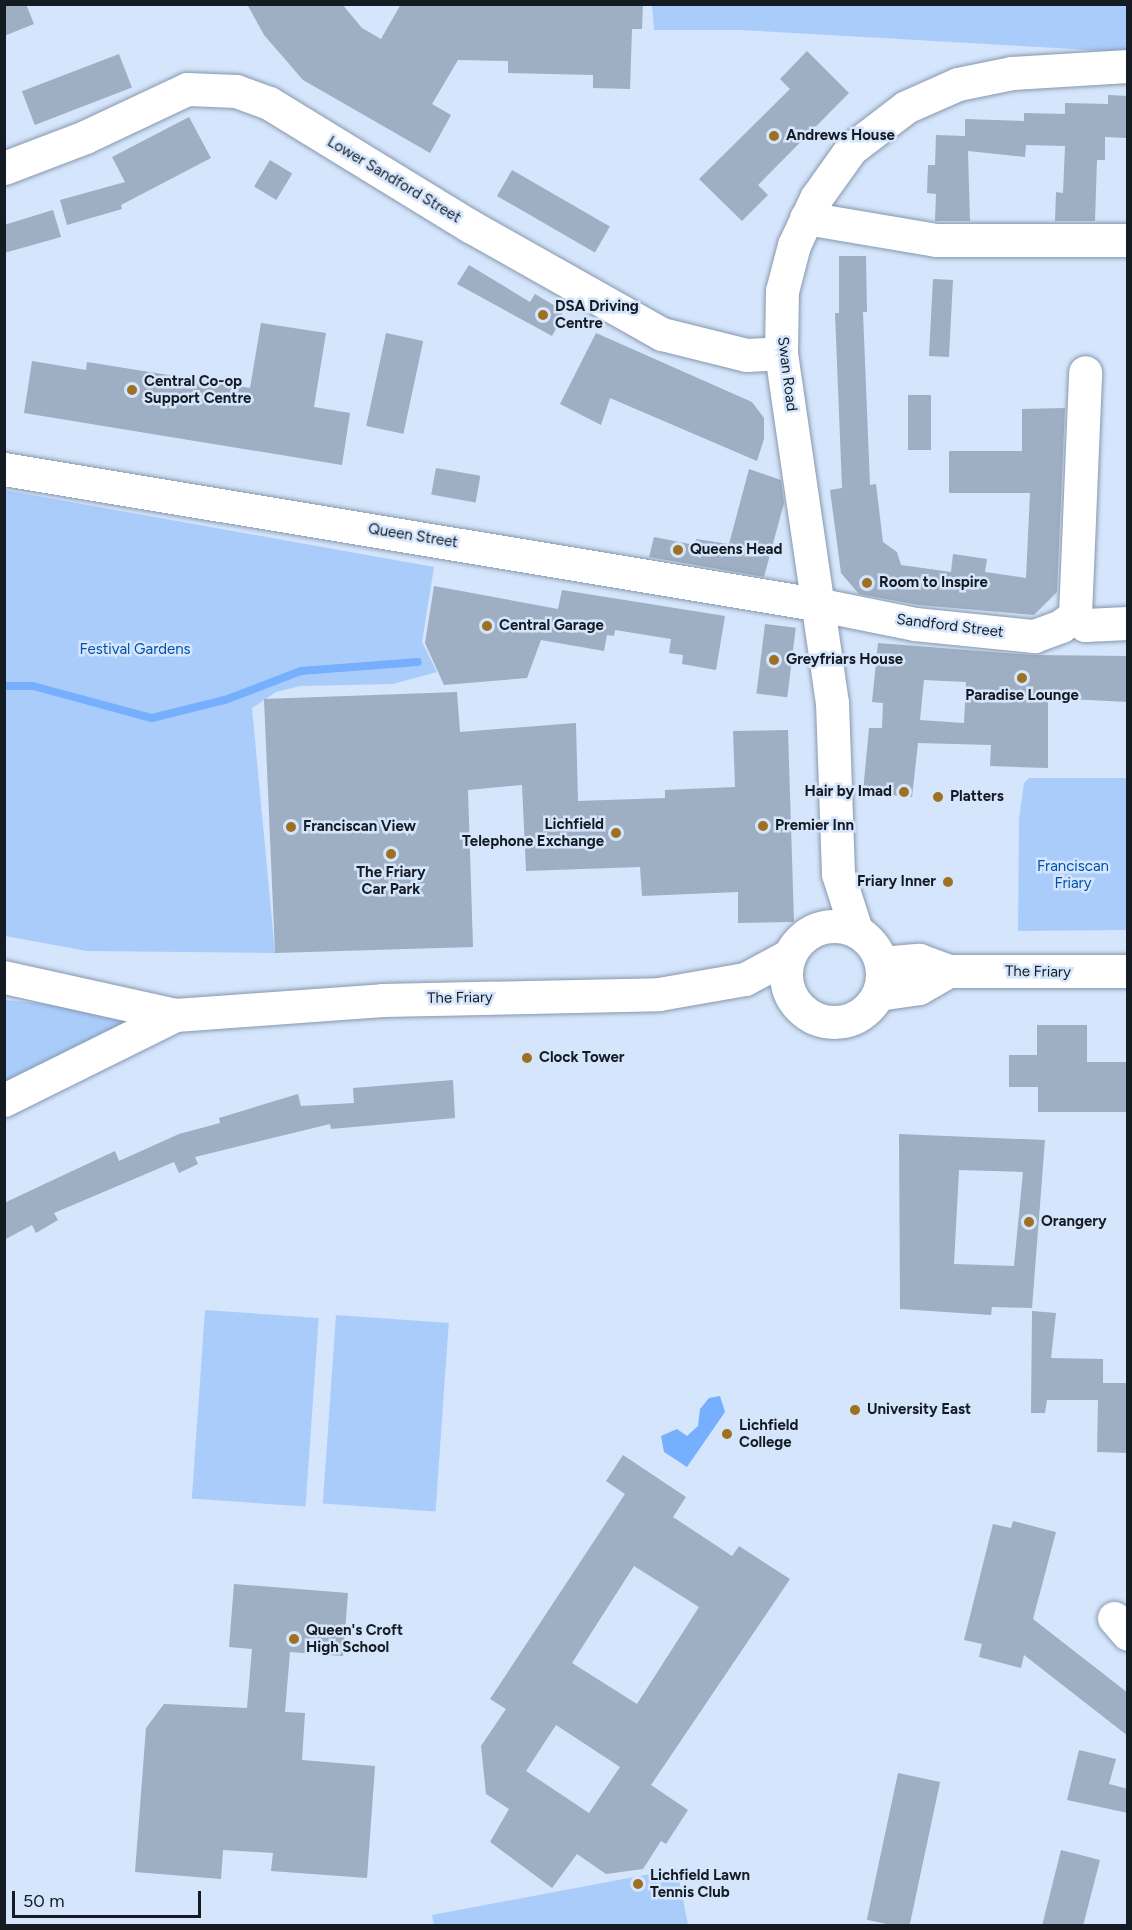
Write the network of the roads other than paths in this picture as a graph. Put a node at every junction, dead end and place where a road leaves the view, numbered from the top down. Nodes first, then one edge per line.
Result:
1 (1128, 66) edge
2 (4, 168) edge
3 (806, 218) junction
4 (1128, 240) edge
5 (781, 352) junction
6 (1086, 372) dead end
7 (4, 469) edge
8 (821, 605) junction
9 (1075, 615) junction
10 (1128, 623) edge
11 (838, 874) junction
12 (811, 930) junction
13 (855, 930) junction
14 (788, 956) junction
15 (1128, 971) edge
16 (4, 977) edge
17 (880, 978) junction
18 (745, 979) junction
19 (788, 991) junction
20 (175, 1015) junction
21 (4, 1100) edge

1 - 3 street, Swan Road
2 - 5 street, Lower Sandford Street
3 - 4 street
3 - 5 street, Swan Road
5 - 8 street, Swan Road
6 - 9 street
7 - 8 street, Queen Street
8 - 9 street, Sandford Street
8 - 11 street, Swan Road
9 - 10 street
11 - 12 street, Swan Road
11 - 13 street, Swan Road
12 - 13 street
12 - 14 street
13 - 17 street
14 - 18 street, The Friary
14 - 19 street
15 - 17 street, The Friary
16 - 20 street, The Friary
17 - 19 street
18 - 19 street, The Friary
18 - 20 street, The Friary
20 - 21 street, The Friary

